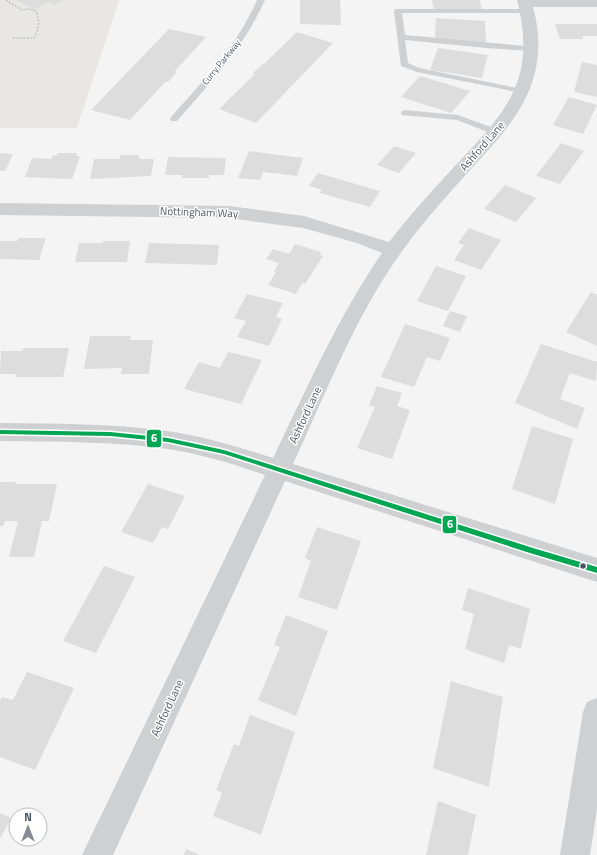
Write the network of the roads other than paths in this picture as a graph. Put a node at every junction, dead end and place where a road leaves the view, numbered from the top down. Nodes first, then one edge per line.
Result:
1 (261, 0) edge
2 (597, 3) edge
3 (526, 5) edge
4 (401, 37) junction
5 (533, 49) junction
6 (522, 91) junction
7 (405, 113) dead end
8 (174, 119) dead end
9 (496, 132) junction
10 (0, 209) edge
11 (393, 250) junction
12 (0, 432) edge
13 (279, 470) junction
14 (597, 570) edge
15 (597, 712) edge
16 (97, 855) edge
17 (575, 855) edge

1 - 8 lane, Curry Parkway
2 - 3 street
3 - 4 lane
3 - 5 street, Ashford Lane
4 - 5 lane
4 - 6 lane
5 - 6 street, Ashford Lane
6 - 9 street, Ashford Lane
7 - 9 lane
9 - 11 street, Ashford Lane
10 - 11 street, Nottingham Way
11 - 13 street, Ashford Lane
12 - 13 street
13 - 14 street
13 - 16 street, Ashford Lane
15 - 17 street

